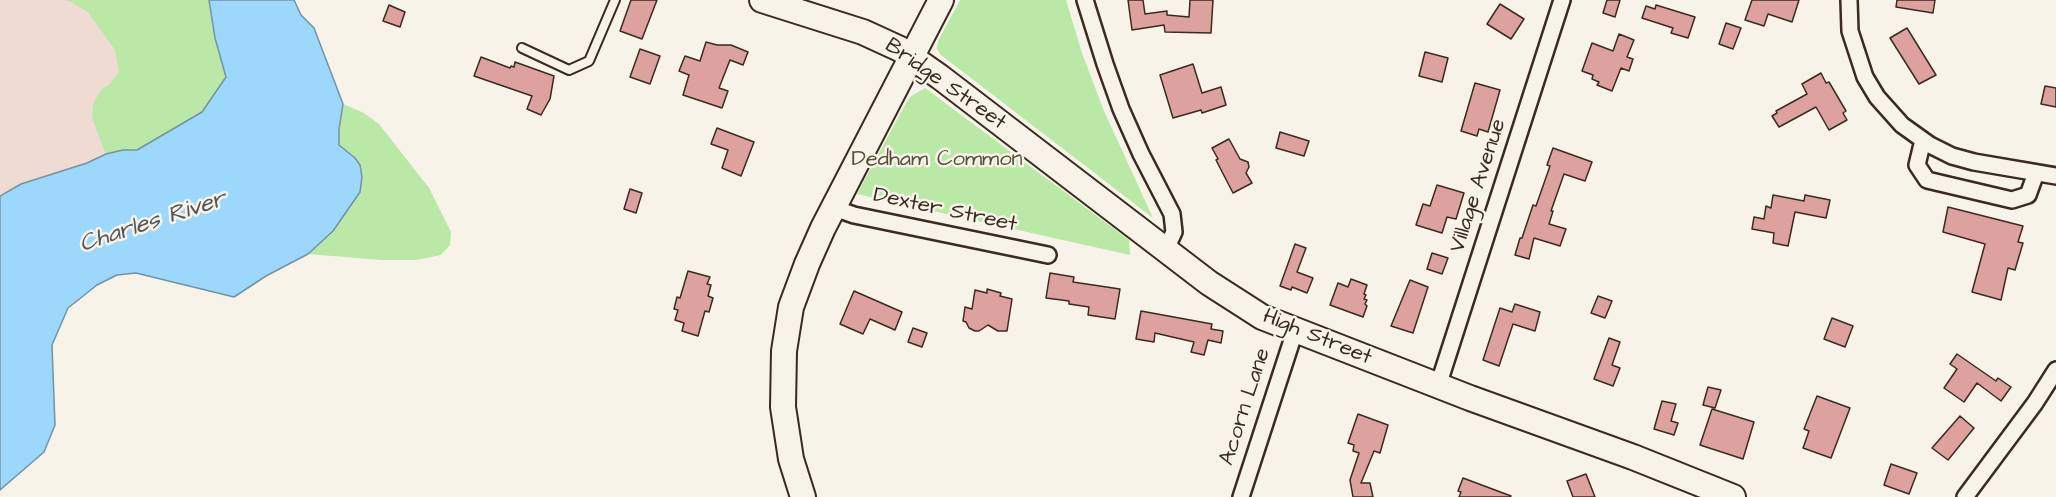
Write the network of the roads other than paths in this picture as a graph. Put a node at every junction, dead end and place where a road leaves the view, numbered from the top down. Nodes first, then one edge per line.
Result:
1 (615, 0) edge
2 (762, 0) edge
3 (941, 0) edge
4 (1085, 0) edge
5 (1562, 0) edge
6 (1849, 0) edge
7 (522, 48) dead end
8 (912, 57) junction
9 (1923, 140) junction
10 (2036, 173) junction
11 (2056, 176) edge
12 (834, 208) junction
13 (1166, 249) junction
14 (1048, 255) dead end
15 (1294, 331) junction
16 (2056, 370) edge
17 (1438, 386) junction
18 (803, 497) edge
19 (1241, 497) edge
20 (1733, 497) edge
21 (1965, 497) edge

1 - 7 lane
2 - 8 main road, Bridge Street
3 - 8 main road
4 - 13 street
5 - 17 street, Village Avenue
6 - 9 street
8 - 12 main road
8 - 13 main road, Bridge Street
9 - 10 street
9 - 10 street
10 - 11 street
12 - 14 street, Dexter Street
12 - 18 main road
13 - 15 main road, High Street
15 - 17 main road, High Street
15 - 19 street, Acorn Lane
16 - 21 street
17 - 20 main road, High Street

